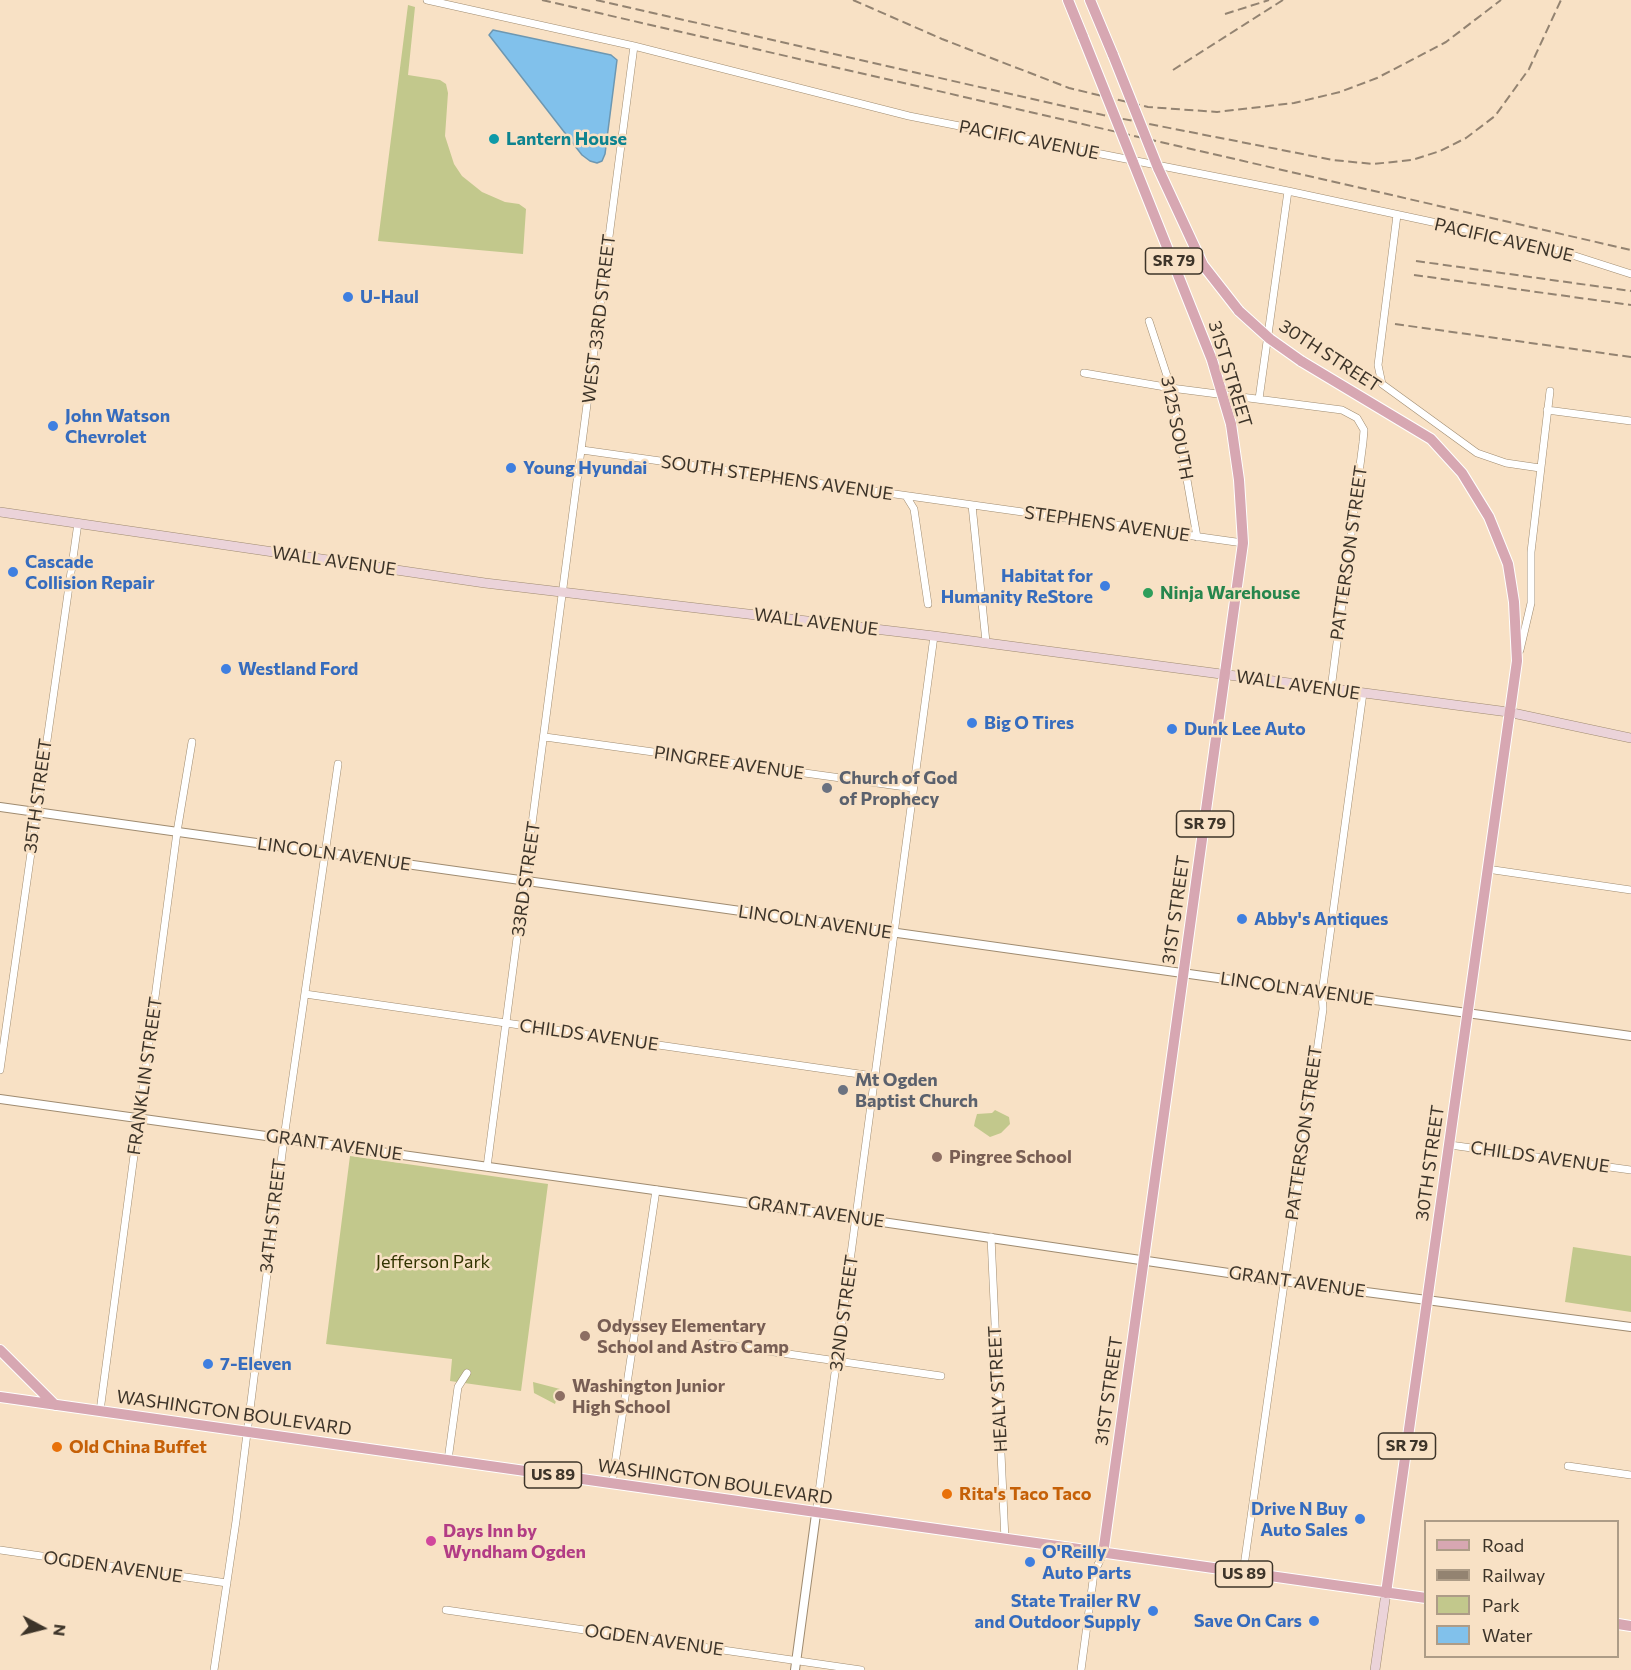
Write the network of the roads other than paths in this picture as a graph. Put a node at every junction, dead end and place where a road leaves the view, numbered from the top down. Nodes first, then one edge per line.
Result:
1 (427, 0) edge
2 (1068, 0) edge
3 (1090, 0) edge
4 (634, 46) junction
5 (1288, 191) junction
6 (1397, 215) junction
7 (1631, 274) edge
8 (1149, 321) dead end
9 (1084, 373) dead end
10 (1172, 388) junction
11 (1550, 391) dead end
12 (1259, 399) junction
13 (1547, 410) junction
14 (1631, 421) edge
15 (582, 450) junction
16 (1540, 468) junction
17 (906, 496) junction
18 (972, 505) junction
19 (0, 512) edge
20 (78, 523) junction
21 (1197, 537) junction
22 (1243, 543) junction
23 (563, 592) junction
24 (928, 604) dead end
25 (934, 636) junction
26 (986, 642) junction
27 (1517, 661) junction
28 (1226, 675) junction
29 (1331, 689) junction
30 (1364, 693) junction
31 (1508, 712) junction
32 (544, 737) junction
33 (1631, 738) edge
34 (192, 742) dead end
35 (338, 764) dead end
36 (913, 788) junction
37 (0, 807) edge
38 (36, 812) junction
39 (177, 832) junction
40 (325, 853) junction
41 (1486, 869) junction
42 (525, 881) junction
43 (1631, 890) edge
44 (893, 933) junction
45 (1184, 973) junction
46 (1322, 993) junction
47 (305, 994) junction
48 (1467, 1013) junction
49 (507, 1023) junction
50 (1631, 1036) edge
51 (0, 1070) edge
52 (873, 1076) junction
53 (0, 1099) edge
54 (139, 1118) junction
55 (284, 1138) junction
56 (1450, 1145) junction
57 (487, 1167) junction
58 (1631, 1170) edge
59 (656, 1190) junction
60 (855, 1218) junction
61 (991, 1237) junction
62 (1144, 1261) junction
63 (1283, 1281) junction
64 (1427, 1300) junction
65 (1631, 1327) edge
66 (712, 1343) dead end
67 (0, 1350) edge
68 (837, 1361) junction
69 (467, 1373) dead end
70 (941, 1376) dead end
71 (0, 1397) edge
72 (56, 1406) junction
73 (100, 1412) junction
74 (245, 1431) junction
75 (448, 1460) junction
76 (1568, 1466) dead end
77 (1631, 1475) edge
78 (612, 1484) junction
79 (816, 1514) junction
80 (1005, 1540) junction
81 (0, 1550) edge
82 (1103, 1554) junction
83 (1243, 1573) junction
84 (227, 1583) junction
85 (1386, 1593) junction
86 (1424, 1599) edge
87 (446, 1610) dead end
88 (796, 1665) edge
89 (214, 1670) edge
90 (861, 1670) edge
91 (1081, 1670) edge
92 (1375, 1670) edge

1 - 4 street, PACIFIC AVENUE
2 - 22 main road, 31ST STREET / SR 79, bridge
3 - 27 main road, 30TH STREET / SR 79, bridge
4 - 5 street, PACIFIC AVENUE
4 - 15 street, WEST 33RD STREET
5 - 6 street, PACIFIC AVENUE
5 - 12 street, 31ST STREET
6 - 7 street, PACIFIC AVENUE
6 - 16 street
8 - 10 street, 3125 SOUTH
9 - 10 street
10 - 12 street
10 - 21 street, 3125 SOUTH
11 - 13 street, 30TH STREET
12 - 29 street, PATTERSON STREET
13 - 14 street
13 - 16 street, 30TH STREET
15 - 17 street, SOUTH STEPHENS AVENUE
15 - 23 street, WEST 33RD STREET
16 - 27 street, 30TH STREET
17 - 18 street, SOUTH STEPHENS AVENUE
17 - 24 street
18 - 21 street, STEPHENS AVENUE
18 - 26 street
19 - 20 main road, WALL AVENUE
20 - 23 main road, WALL AVENUE
20 - 38 street, 35TH STREET
21 - 22 street, STEPHENS AVENUE
22 - 28 main road, 31ST STREET / SR 79
23 - 25 main road, WALL AVENUE
23 - 32 street, 33RD STREET
25 - 26 main road, WALL AVENUE
25 - 36 street, 32ND STREET
26 - 28 main road, WALL AVENUE
27 - 31 main road, 30TH STREET / SR 79
28 - 29 main road, WALL AVENUE
28 - 45 main road, 31ST STREET / SR 79
29 - 30 main road, WALL AVENUE
30 - 31 main road, WALL AVENUE
30 - 46 street, PATTERSON STREET
31 - 33 main road, WALL AVENUE
31 - 41 main road, 30TH STREET / SR 79
32 - 36 street, PINGREE AVENUE
32 - 42 street, 33RD STREET
34 - 39 street, FRANKLIN STREET
35 - 40 street, 34TH STREET
36 - 44 street, 32ND STREET
37 - 38 street, LINCOLN AVENUE
38 - 39 street, LINCOLN AVENUE
38 - 51 street, 35TH STREET
39 - 40 street, LINCOLN AVENUE
39 - 54 street, FRANKLIN STREET
40 - 42 street, LINCOLN AVENUE
40 - 47 street, 34TH STREET
41 - 43 street
41 - 48 main road, 30TH STREET / SR 79
42 - 44 street, LINCOLN AVENUE
42 - 49 street, 33RD STREET
44 - 45 street, LINCOLN AVENUE
44 - 52 street, 32ND STREET
45 - 46 street, LINCOLN AVENUE
45 - 62 main road, 31ST STREET / SR 79
46 - 48 street, LINCOLN AVENUE
46 - 63 street, PATTERSON STREET
47 - 49 street, CHILDS AVENUE
47 - 55 street, 34TH STREET
48 - 50 street, LINCOLN AVENUE
48 - 56 main road, 30TH STREET / SR 79
49 - 52 street, CHILDS AVENUE
49 - 57 street, 33RD STREET
52 - 60 street, 32ND STREET
53 - 54 street, GRANT AVENUE
54 - 55 street, GRANT AVENUE
54 - 73 street, FRANKLIN STREET
55 - 57 street, GRANT AVENUE
55 - 74 street, 34TH STREET
56 - 58 street, CHILDS AVENUE
56 - 64 main road, 30TH STREET / SR 79
57 - 59 street, GRANT AVENUE
59 - 60 street, GRANT AVENUE
59 - 78 street
60 - 61 street, GRANT AVENUE
60 - 68 street, 32ND STREET
61 - 62 street, GRANT AVENUE
61 - 80 street, HEALY STREET
62 - 63 street, GRANT AVENUE
62 - 82 main road, 31ST STREET / SR 79
63 - 64 street, GRANT AVENUE
63 - 83 street, PATTERSON STREET
64 - 65 street, GRANT AVENUE
64 - 85 main road, 30TH STREET / SR 79
66 - 68 street
67 - 72 main road
68 - 70 street
68 - 79 street, 32ND STREET
69 - 75 street
71 - 72 main road, WASHINGTON BOULEVARD / US 89
72 - 73 main road, WASHINGTON BOULEVARD / US 89
73 - 74 main road, WASHINGTON BOULEVARD / US 89
74 - 75 main road, WASHINGTON BOULEVARD / US 89
74 - 84 street, 34TH STREET
75 - 78 main road, WASHINGTON BOULEVARD / US 89
76 - 77 street
78 - 79 main road, WASHINGTON BOULEVARD / US 89
79 - 80 main road, WASHINGTON BOULEVARD / US 89
79 - 88 street, 32ND STREET
80 - 82 main road, WASHINGTON BOULEVARD / US 89
81 - 84 street, OGDEN AVENUE
82 - 83 main road, WASHINGTON BOULEVARD / US 89
82 - 91 street, 31ST STREET
83 - 85 main road, WASHINGTON BOULEVARD / US 89
84 - 89 street, 34TH STREET
85 - 86 main road, WASHINGTON BOULEVARD / US 89
85 - 92 main road, 30TH STREET / SR 79
87 - 88 street, OGDEN AVENUE
88 - 90 street, OGDEN AVENUE

